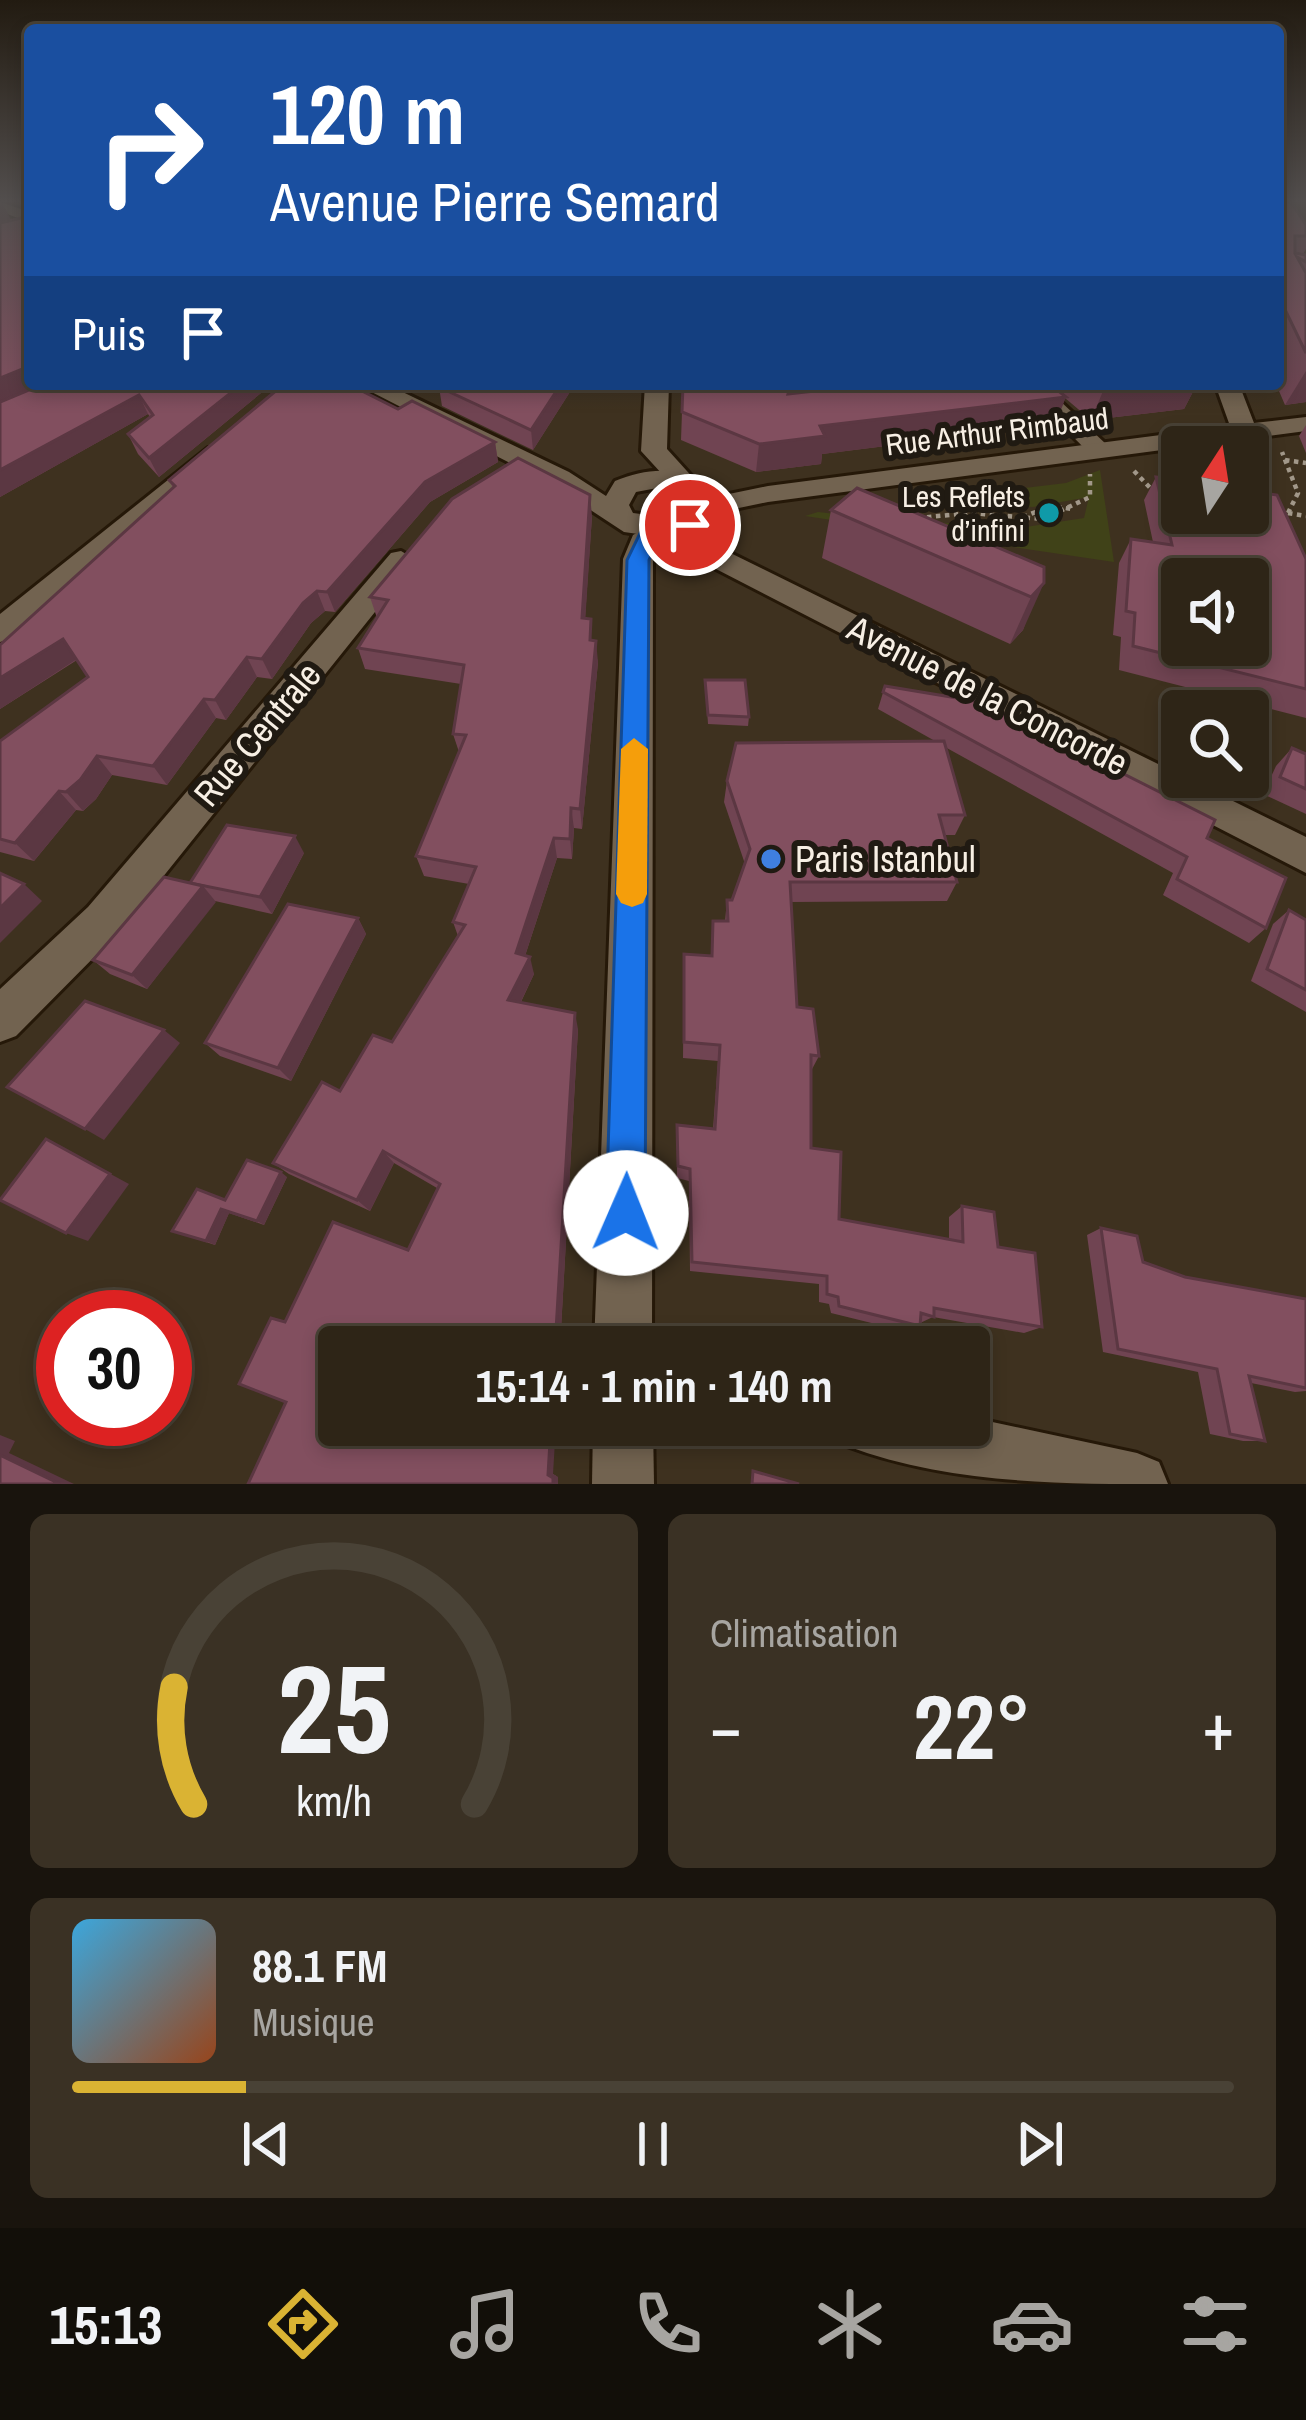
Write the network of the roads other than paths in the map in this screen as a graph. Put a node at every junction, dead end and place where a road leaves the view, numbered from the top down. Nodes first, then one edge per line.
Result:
1 (380, 390) edge
2 (641, 390) edge
3 (657, 390) edge
4 (1036, 390) edge
5 (1229, 390) edge
6 (1306, 424) edge
7 (1243, 426) edge
8 (1269, 429) edge
9 (227, 439) edge
10 (1161, 447) edge
11 (1095, 458) junction
12 (523, 460) junction
13 (560, 478) junction
14 (633, 483) junction
15 (483, 485) edge
16 (696, 496) junction
17 (647, 527) junction
18 (429, 528) edge
19 (735, 563) junction
20 (0, 631) edge
21 (1306, 856) edge
22 (0, 1021) edge
23 (623, 1326) edge
24 (622, 1446) edge
25 (964, 1446) edge
26 (623, 1484) edge
27 (1137, 1484) edge

1 - 12 street
2 - 14 street
3 - 16 street, Avenue de la Concorde
4 - 11 street
5 - 7 street
6 - 8 street, Rue Arthur Rimbaud
9 - 20 street
10 - 11 street, Rue Arthur Rimbaud
11 - 16 street, Rue Arthur Rimbaud
12 - 13 street
12 - 15 street
13 - 14 street
13 - 17 street, Avenue de la Concorde
14 - 16 street
14 - 17 street
16 - 17 street
16 - 19 street, Avenue de la Concorde
17 - 19 street, Avenue de la Concorde
17 - 23 street
18 - 22 street, Rue Centrale
19 - 21 street, Avenue de la Concorde
24 - 26 street
25 - 27 street

